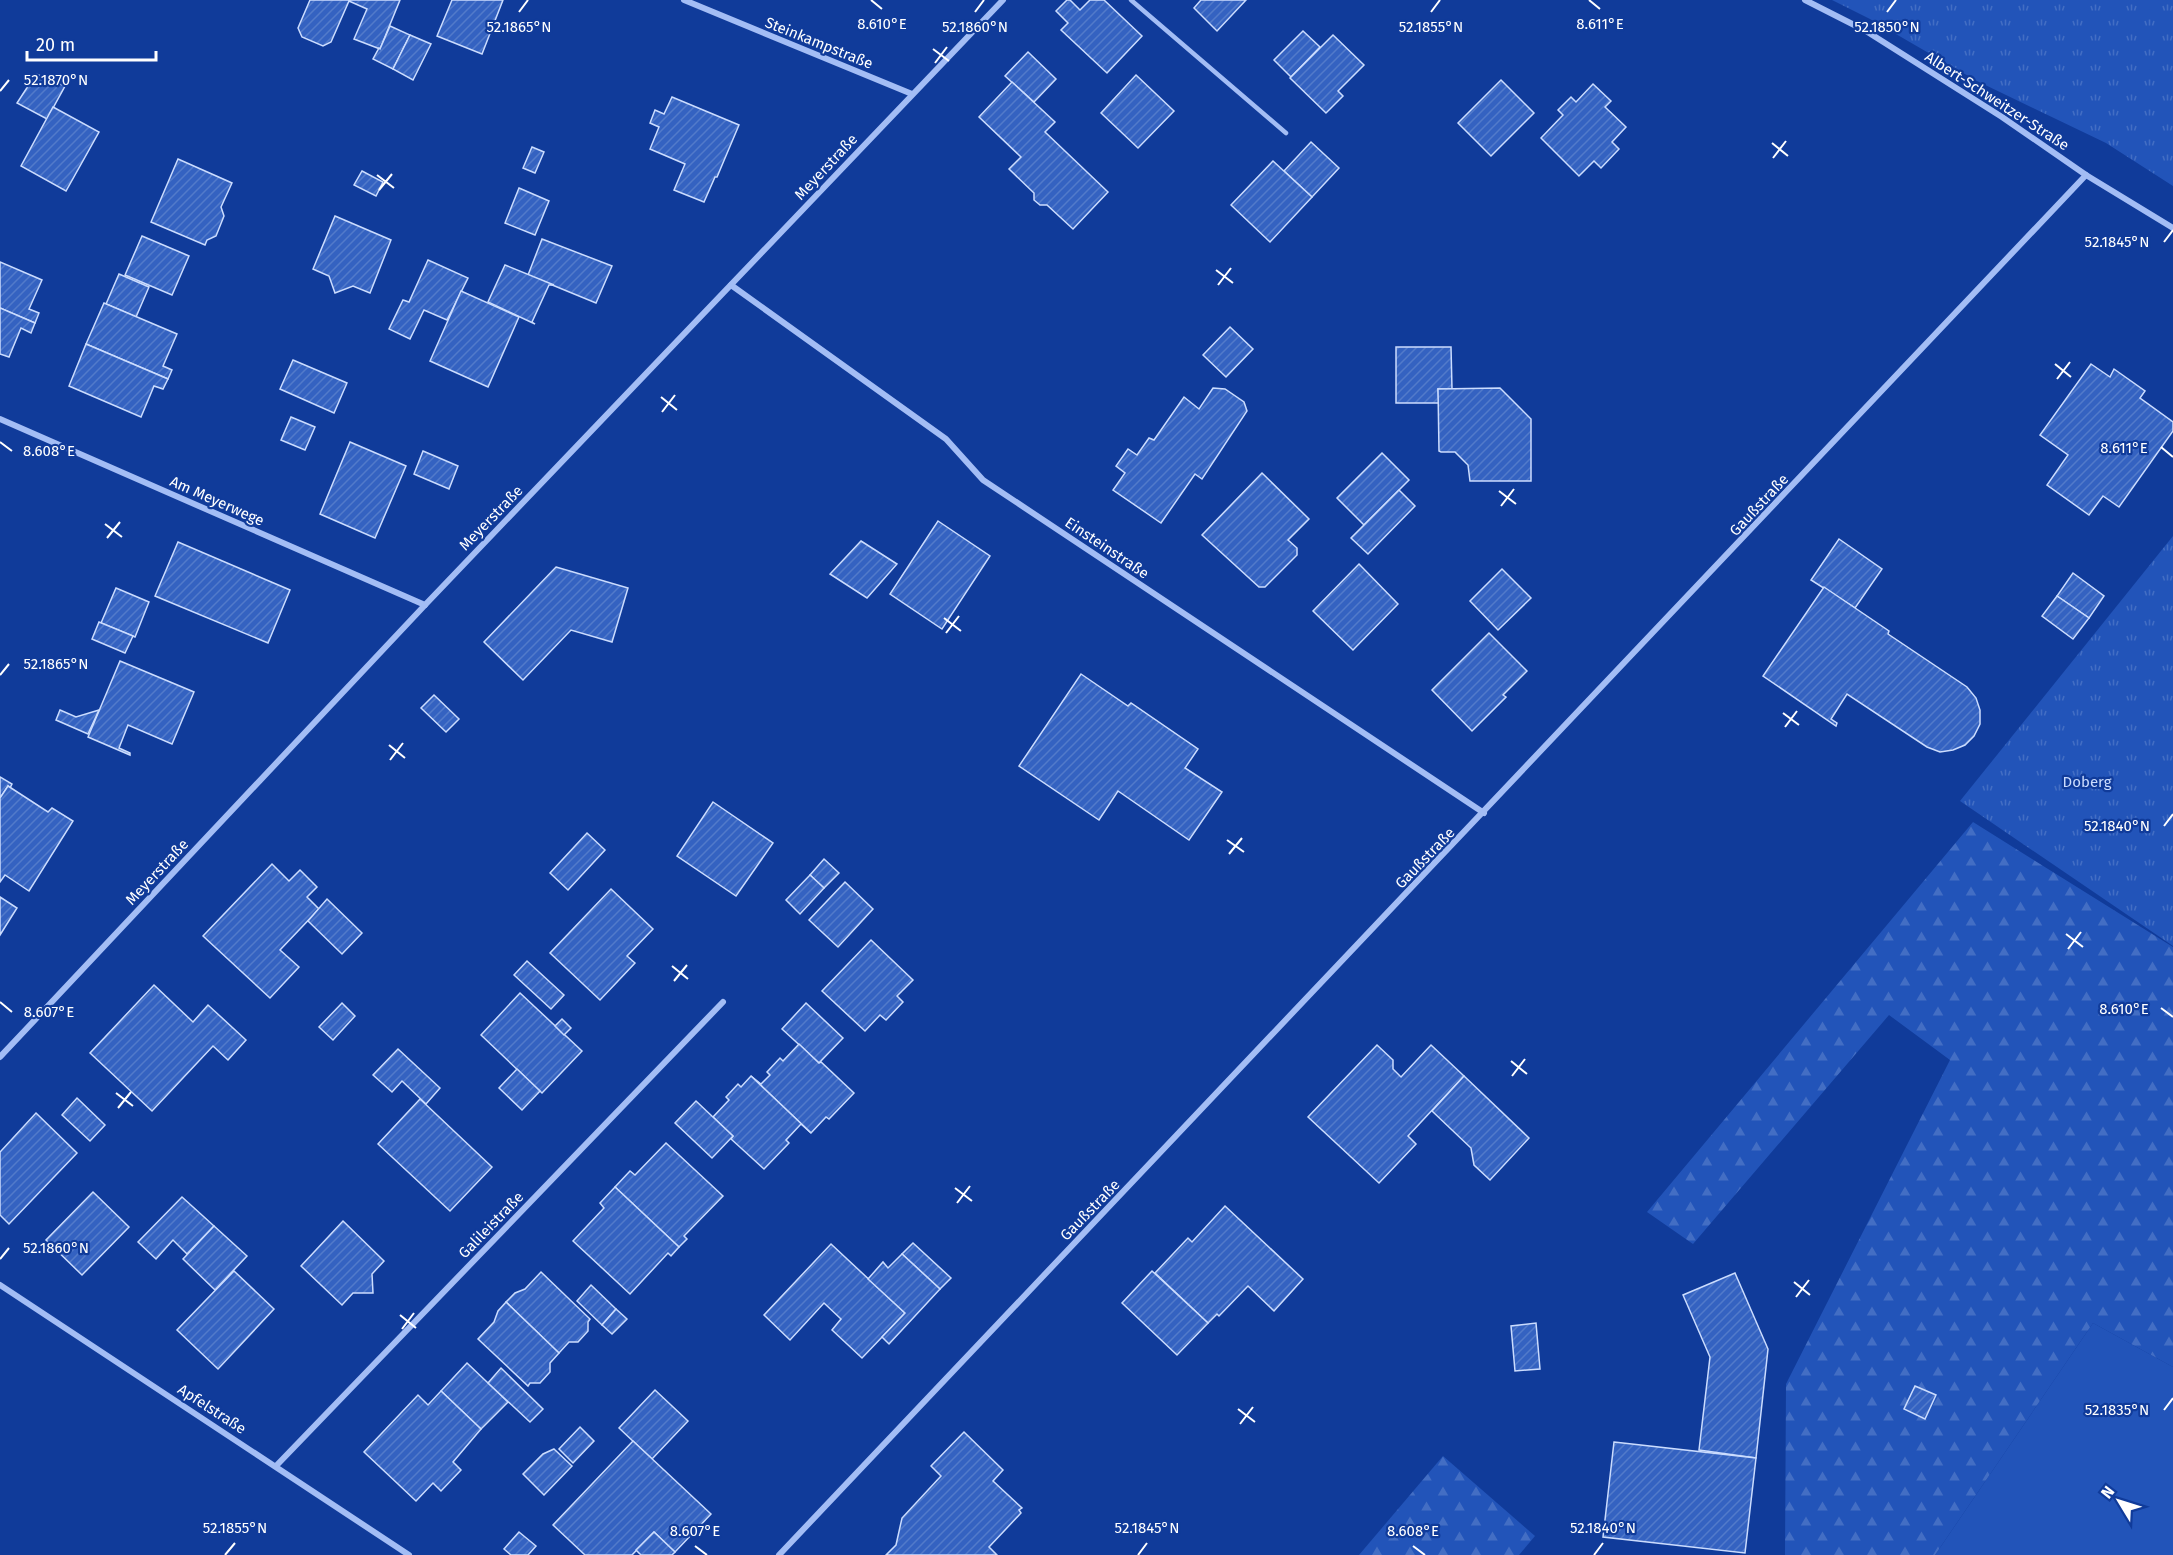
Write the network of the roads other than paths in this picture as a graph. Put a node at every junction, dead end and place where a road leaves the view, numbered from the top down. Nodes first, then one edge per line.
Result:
1 (684, 0) edge
2 (1003, 0) edge
3 (1131, 0) edge
4 (1805, 0) edge
5 (912, 94) junction
6 (1286, 133) dead end
7 (2086, 175) junction
8 (2173, 228) edge
9 (731, 285) junction
10 (0, 419) edge
11 (425, 605) junction
12 (1484, 813) junction
13 (723, 1002) dead end
14 (0, 1057) edge
15 (0, 1285) edge
16 (276, 1466) junction
17 (410, 1555) edge
18 (779, 1555) edge

1 - 5 street, Steinkampstraße
2 - 5 street, Meyerstraße
3 - 6 lane
4 - 7 street, Albert-Schweitzer-Straße
5 - 9 street, Meyerstraße
7 - 8 street, Albert-Schweitzer-Straße
7 - 12 street, Gaußstraße
9 - 11 street, Meyerstraße
9 - 12 street, Einsteinstraße
10 - 11 street, Am Meyerwege
11 - 14 street, Meyerstraße
12 - 18 street, Gaußstraße
13 - 16 street, Galileistraße
15 - 16 street, Apfelstraße
16 - 17 street, Apfelstraße

